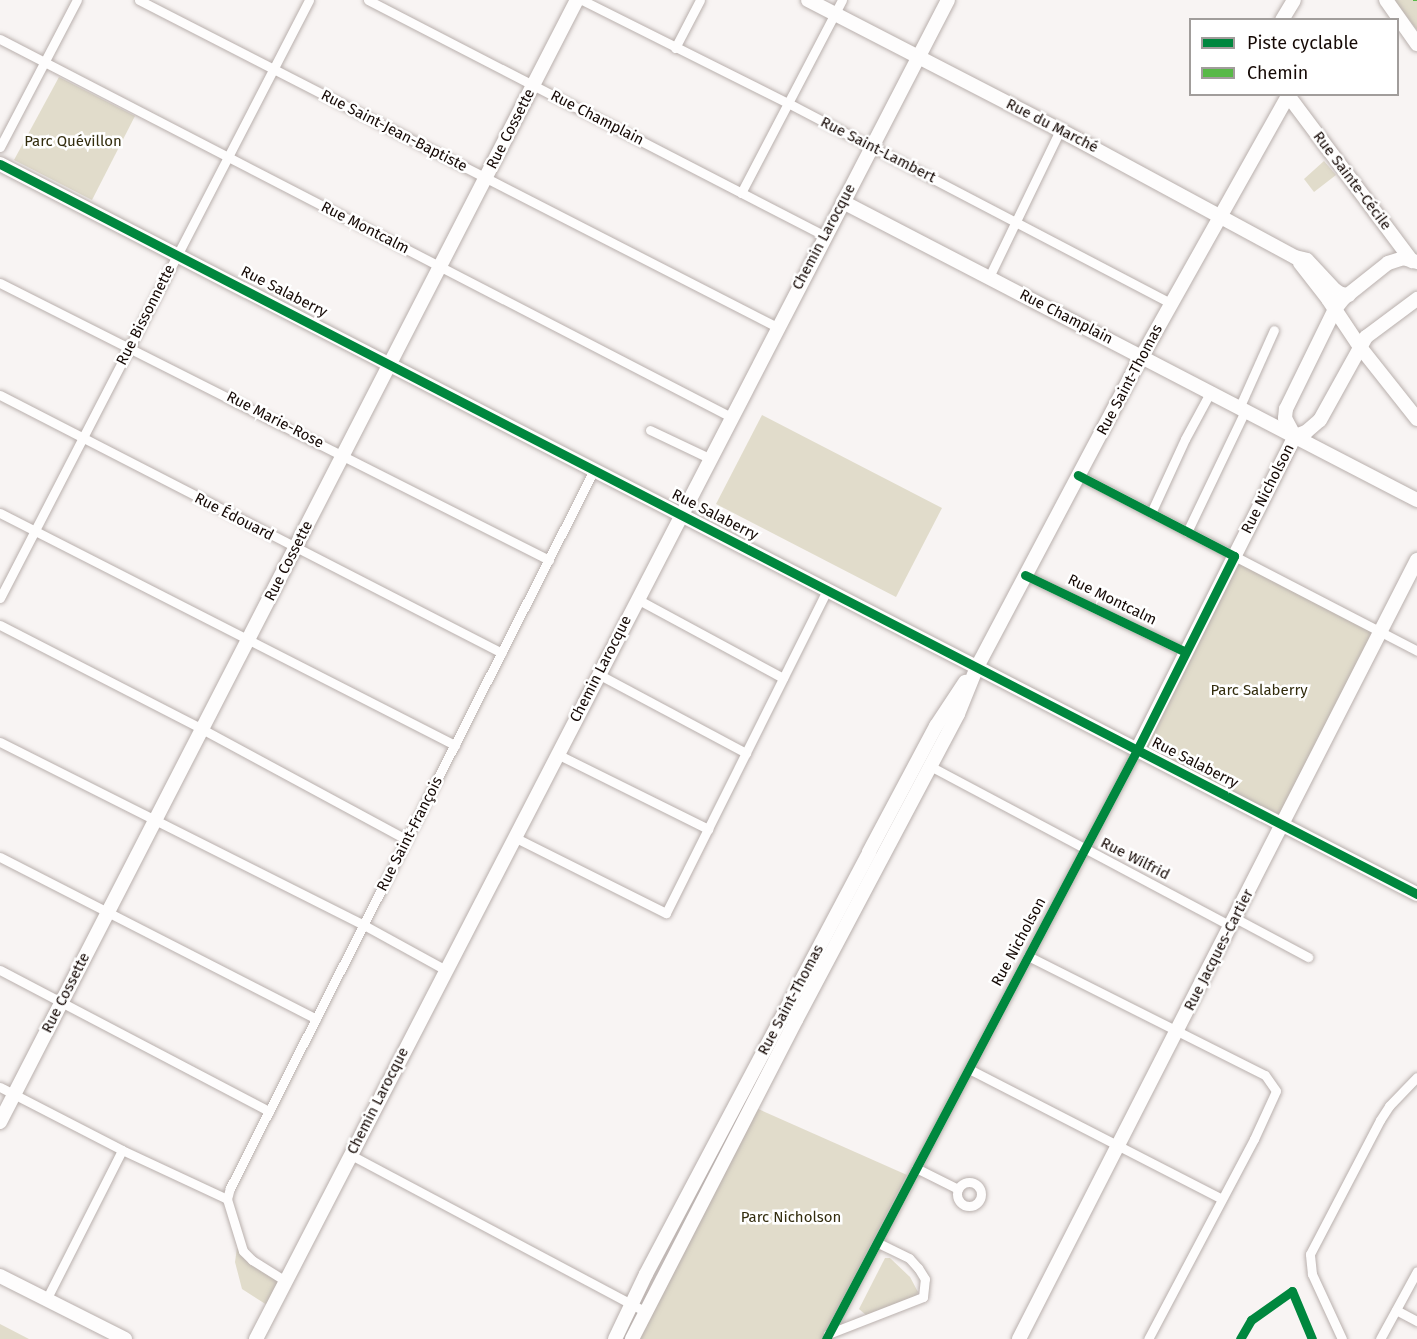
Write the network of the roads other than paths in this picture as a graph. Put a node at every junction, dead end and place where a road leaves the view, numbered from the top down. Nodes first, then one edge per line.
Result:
1 (77, 0) edge
2 (139, 0) edge
3 (309, 0) edge
4 (368, 0) edge
5 (577, 0) edge
6 (582, 0) edge
7 (700, 0) edge
8 (808, 0) edge
9 (842, 0) edge
10 (948, 0) edge
11 (1386, 0) edge
12 (1287, 2) edge
13 (834, 14) junction
14 (1283, 18) edge
15 (1399, 18) edge
16 (1399, 18) edge
17 (0, 39) edge
18 (1417, 44) edge
19 (675, 48) junction
20 (918, 57) junction
21 (45, 62) junction
22 (274, 69) junction
23 (533, 85) junction
24 (1286, 96) edge
25 (1288, 96) edge
26 (788, 103) junction
27 (1060, 130) junction
28 (0, 147) edge
29 (871, 147) junction
30 (228, 157) junction
31 (0, 164) edge
32 (486, 178) junction
33 (741, 193) junction
34 (843, 201) junction
35 (1221, 215) junction
36 (1016, 221) junction
37 (825, 236) junction
38 (178, 254) junction
39 (1295, 257) junction
40 (1415, 263) edge
41 (440, 266) junction
42 (989, 277) junction
43 (0, 283) edge
44 (1349, 295) junction
45 (1417, 299) edge
46 (1171, 303) junction
47 (1335, 309) junction
48 (777, 327) junction
49 (1274, 330) dead end
50 (130, 347) junction
51 (1360, 347) junction
52 (1142, 356) junction
53 (390, 364) junction
54 (1211, 391) junction
55 (0, 395) edge
56 (1243, 407) junction
57 (730, 417) junction
58 (1417, 419) edge
59 (650, 430) dead end
60 (1294, 436) junction
61 (83, 438) junction
62 (343, 454) junction
63 (709, 458) junction
64 (594, 470) junction
65 (1078, 475) junction
66 (1417, 500) edge
67 (0, 513) edge
68 (1151, 513) junction
69 (680, 514) junction
70 (35, 530) junction
71 (1187, 532) junction
72 (295, 548) junction
73 (1234, 556) junction
74 (549, 560) junction
75 (1417, 560) edge
76 (1025, 575) junction
77 (827, 590) junction
78 (0, 598) edge
79 (637, 599) junction
80 (0, 625) edge
81 (1381, 632) junction
82 (248, 640) junction
83 (1417, 651) edge
84 (1186, 652) junction
85 (502, 653) junction
86 (976, 667) junction
87 (598, 674) junction
88 (783, 678) junction
89 (202, 729) junction
90 (0, 742) edge
91 (455, 745) junction
92 (1137, 750) junction
93 (746, 753) junction
94 (557, 754) junction
95 (930, 766) junction
96 (155, 821) junction
97 (1283, 825) junction
98 (708, 829) junction
99 (514, 837) junction
100 (407, 840) junction
101 (1084, 850) junction
102 (0, 857) edge
103 (1417, 894) edge
104 (107, 914) junction
105 (1233, 922) junction
106 (364, 925) junction
107 (1028, 956) junction
108 (1308, 957) dead end
109 (0, 969) edge
110 (446, 970) junction
111 (62, 1002) junction
112 (316, 1019) junction
113 (1177, 1032) junction
114 (969, 1069) junction
115 (1417, 1077) edge
116 (0, 1087) edge
117 (14, 1094) junction
118 (745, 1104) junction
119 (269, 1111) junction
120 (0, 1122) edge
121 (1119, 1146) junction
122 (122, 1150) junction
123 (351, 1155) junction
124 (916, 1168) junction
125 (958, 1189) dead end
126 (227, 1199) junction
127 (1222, 1199) junction
128 (878, 1243) junction
129 (1417, 1271) edge
130 (0, 1276) edge
131 (286, 1281) junction
132 (46, 1300) junction
133 (632, 1304) junction
134 (1396, 1310) junction
135 (646, 1312) junction
136 (1417, 1321) edge
137 (827, 1337) edge
138 (125, 1339) edge
139 (256, 1339) edge
140 (615, 1339) edge
141 (632, 1339) edge
142 (1019, 1339) edge
143 (1148, 1339) edge
144 (1342, 1339) edge
145 (1380, 1339) edge

1 - 21 street
2 - 22 street, Rue Saint-Jean-Baptiste
3 - 22 street, Rue Bissonnette
4 - 23 street, Rue Champlain
5 - 23 street, Rue Cossette
6 - 19 street, Rue Saint-Lambert
7 - 19 street
8 - 13 street, Rue du Marché
9 - 13 street
10 - 20 street, Chemin Larocque
11 - 16 street
12 - 14 street
13 - 20 street, Rue du Marché
13 - 26 street
15 - 18 street
17 - 21 street, Rue Montcalm
19 - 26 street, Rue Saint-Lambert
20 - 27 street, Rue du Marché
20 - 29 street, Chemin Larocque
21 - 28 street
21 - 30 street, Rue Montcalm
22 - 30 street, Rue Bissonnette
22 - 32 street, Rue Saint-Jean-Baptiste
23 - 32 street, Rue Cossette
23 - 33 street, Rue Champlain
24 - 35 street, Rue Saint-Thomas
25 - 40 street, Rue Sainte-Cécile
26 - 29 street, Rue Saint-Lambert
26 - 33 street
27 - 35 street, Rue du Marché
27 - 36 street
29 - 34 street, Chemin Larocque
29 - 36 street, Rue Saint-Lambert
30 - 38 street, Rue Bissonnette
30 - 41 street, Rue Montcalm
31 - 38 street, Rue Salaberry
32 - 41 street, Rue Cossette
32 - 48 street, Rue Saint-Jean-Baptiste
33 - 37 street, Rue Champlain
34 - 37 street, Chemin Larocque
34 - 42 street, Rue Champlain
35 - 39 street, Rue du Marché
35 - 46 street, Rue Saint-Thomas
36 - 42 street
36 - 46 street, Rue Saint-Lambert
37 - 48 street, Chemin Larocque
38 - 50 street, Rue Bissonnette
38 - 53 street, Rue Salaberry
39 - 44 street, Rue du Marché
39 - 47 street, Rue du Marché
40 - 44 street, Rue Nicholson
41 - 53 street, Rue Cossette
41 - 57 street, Rue Montcalm
42 - 52 street, Rue Champlain
43 - 50 street, Rue Marie-Rose
44 - 47 street, Rue Nicholson
45 - 51 street, Rue Nicholson
46 - 52 street, Rue Saint-Thomas
47 - 51 street, Rue du Marché
47 - 60 street, Rue Nicholson
48 - 57 street, Chemin Larocque
49 - 56 street
50 - 61 street, Rue Bissonnette
50 - 62 street, Rue Marie-Rose
51 - 58 street, Rue du Marché
51 - 60 street, Rue Nicholson
52 - 54 street, Rue Champlain
52 - 65 street, Rue Saint-Thomas
53 - 62 street, Rue Cossette
53 - 64 street, Rue Salaberry
54 - 56 street, Rue Champlain
54 - 68 street
55 - 61 street, Rue Édouard
56 - 60 street, Rue Champlain
56 - 71 street
57 - 63 street, Chemin Larocque
59 - 63 street
60 - 66 street, Rue Champlain
60 - 73 street, Rue Nicholson
61 - 70 street, Rue Bissonnette
61 - 72 street, Rue Édouard
62 - 72 street, Rue Cossette
62 - 74 street, Rue Marie-Rose
63 - 69 street, Chemin Larocque
64 - 69 street, Rue Salaberry
64 - 74 street, Rue Saint-François
65 - 68 street
65 - 76 street, Rue Saint-Thomas
67 - 70 street
68 - 71 street
69 - 77 street, Rue Salaberry
69 - 79 street, Chemin Larocque
70 - 78 street, Rue Bissonnette
70 - 82 street
71 - 73 street
72 - 82 street, Rue Cossette
72 - 85 street, Rue Édouard
73 - 81 street
73 - 84 street, Rue Nicholson
74 - 85 street, Rue Saint-François
75 - 81 street, Rue Jacques-Cartier
76 - 84 street, Rue Montcalm
76 - 86 street, Rue Saint-Thomas
77 - 86 street, Rue Salaberry
77 - 88 street
79 - 87 street, Chemin Larocque
79 - 88 street
80 - 89 street
81 - 83 street
81 - 97 street, Rue Jacques-Cartier
82 - 89 street, Rue Cossette
82 - 91 street
84 - 92 street, Rue Nicholson
85 - 91 street, Rue Saint-François
86 - 92 street, Rue Salaberry
86 - 95 street, Rue Saint-Thomas
86 - 118 street, Rue Saint-Thomas
87 - 93 street
87 - 94 street, Chemin Larocque
88 - 93 street
89 - 96 street, Rue Cossette
89 - 100 street
90 - 96 street
91 - 100 street, Rue Saint-François
92 - 97 street, Rue Salaberry
92 - 101 street, Rue Nicholson
93 - 98 street
94 - 98 street
94 - 99 street, Chemin Larocque
95 - 101 street, Rue Wilfrid
95 - 118 street, Rue Saint-Thomas
96 - 104 street, Rue Cossette
96 - 106 street
97 - 103 street, Rue Salaberry
97 - 105 street, Rue Jacques-Cartier
98 - 99 street
99 - 110 street, Chemin Larocque
100 - 106 street, Rue Saint-François
101 - 105 street, Rue Wilfrid
101 - 107 street, Rue Nicholson
102 - 104 street
104 - 111 street, Rue Cossette
104 - 112 street
105 - 108 street, Rue Wilfrid
105 - 113 street, Rue Jacques-Cartier
106 - 110 street
106 - 112 street, Rue Saint-François
107 - 113 street
107 - 114 street, Rue Nicholson
109 - 111 street
110 - 123 street, Chemin Larocque
111 - 117 street, Rue Cossette
111 - 119 street
112 - 119 street, Rue Saint-François
113 - 121 street, Rue Jacques-Cartier
113 - 127 street
114 - 121 street
114 - 124 street, Rue Nicholson
115 - 144 street
116 - 117 street
117 - 120 street, Rue Cossette
117 - 122 street
118 - 133 street, Rue Saint-Thomas
118 - 135 street, Rue Saint-Thomas
119 - 126 street, Rue Saint-François
121 - 127 street
121 - 142 street, Rue Jacques-Cartier
122 - 126 street
122 - 132 street
123 - 131 street, Chemin Larocque
123 - 133 street
124 - 125 street
124 - 128 street, Rue Nicholson
126 - 131 street
127 - 143 street
128 - 137 street, Rue Nicholson
128 - 137 street
129 - 134 street
130 - 132 street
131 - 139 street, Chemin Larocque
132 - 138 street
133 - 135 street
133 - 140 street, Rue Saint-Thomas
134 - 136 street
134 - 145 street
135 - 141 street, Rue Saint-Thomas

